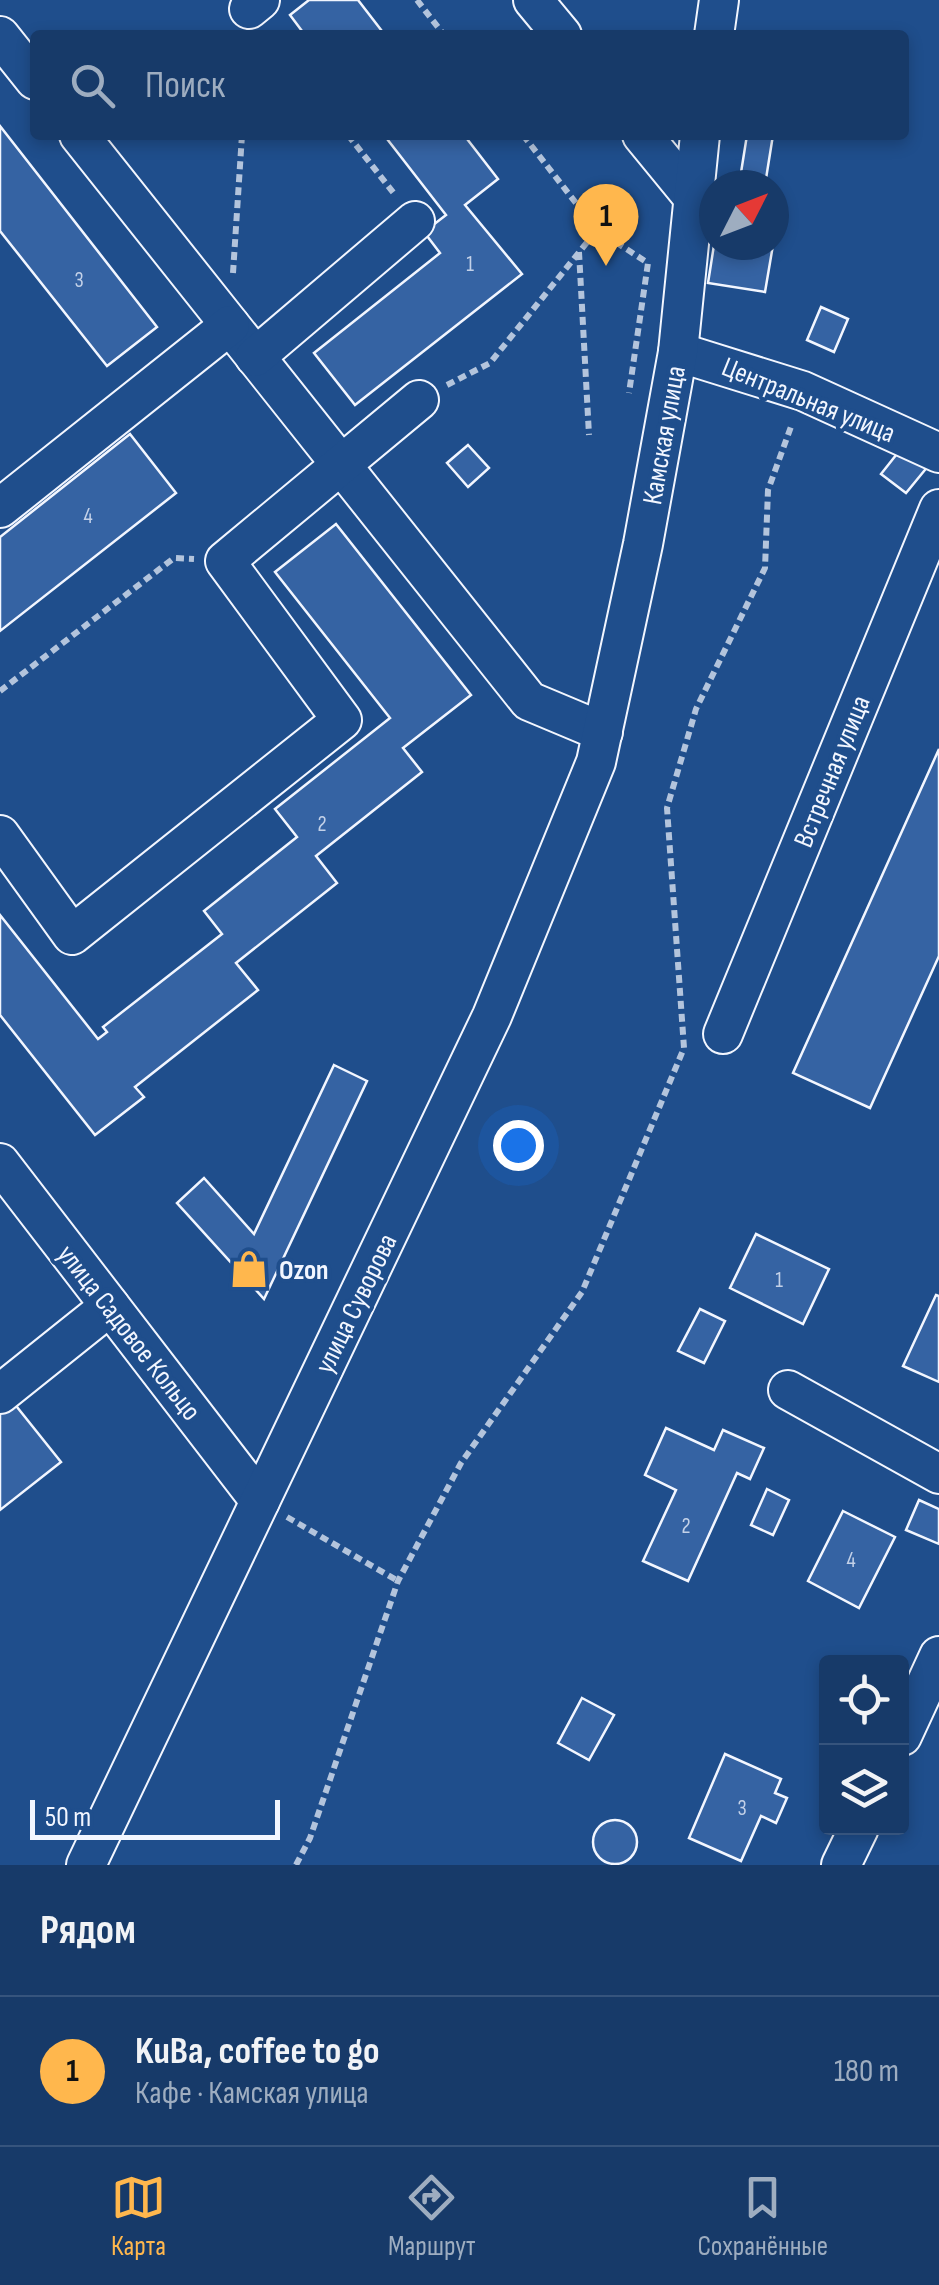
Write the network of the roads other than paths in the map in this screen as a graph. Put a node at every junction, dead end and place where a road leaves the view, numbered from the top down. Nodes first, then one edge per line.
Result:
1 (533, 0) edge
2 (719, 0) edge
3 (558, 30) edge
4 (715, 30) edge
5 (0, 36) edge
6 (30, 74) edge
7 (83, 140) edge
8 (646, 140) edge
9 (699, 140) edge
10 (692, 196) junction
11 (415, 220) road end
12 (230, 325) junction
13 (678, 352) junction
14 (254, 356) junction
15 (419, 400) road end
16 (939, 452) edge
17 (341, 465) junction
18 (0, 508) edge
19 (939, 508) edge
20 (603, 732) junction
21 (0, 836) edge
22 (722, 1034) dead end
23 (0, 1163) edge
24 (110, 1306) junction
25 (788, 1390) dead end
26 (0, 1394) edge
27 (939, 1474) edge
28 (260, 1501) junction
29 (939, 1656) edge
30 (909, 1721) edge
31 (856, 1835) edge
32 (86, 1865) edge
33 (841, 1865) edge

1 - 3 street
2 - 4 street
5 - 6 street
7 - 12 street
8 - 10 street
9 - 10 street, Камская улица
10 - 13 street, Камская улица
11 - 14 street
12 - 14 street
12 - 18 street
13 - 16 street, Центральная улица
13 - 20 street, Камская улица
14 - 17 street
15 - 17 street
17 - 20 street
17 - 21 street
19 - 22 street, Встречная улица
20 - 28 street, улица Суворова
23 - 24 street, улица Садовое Кольцо
24 - 26 street
24 - 28 street, улица Садовое Кольцо
25 - 27 street
28 - 32 street, улица Суворова
29 - 30 street
31 - 33 street

